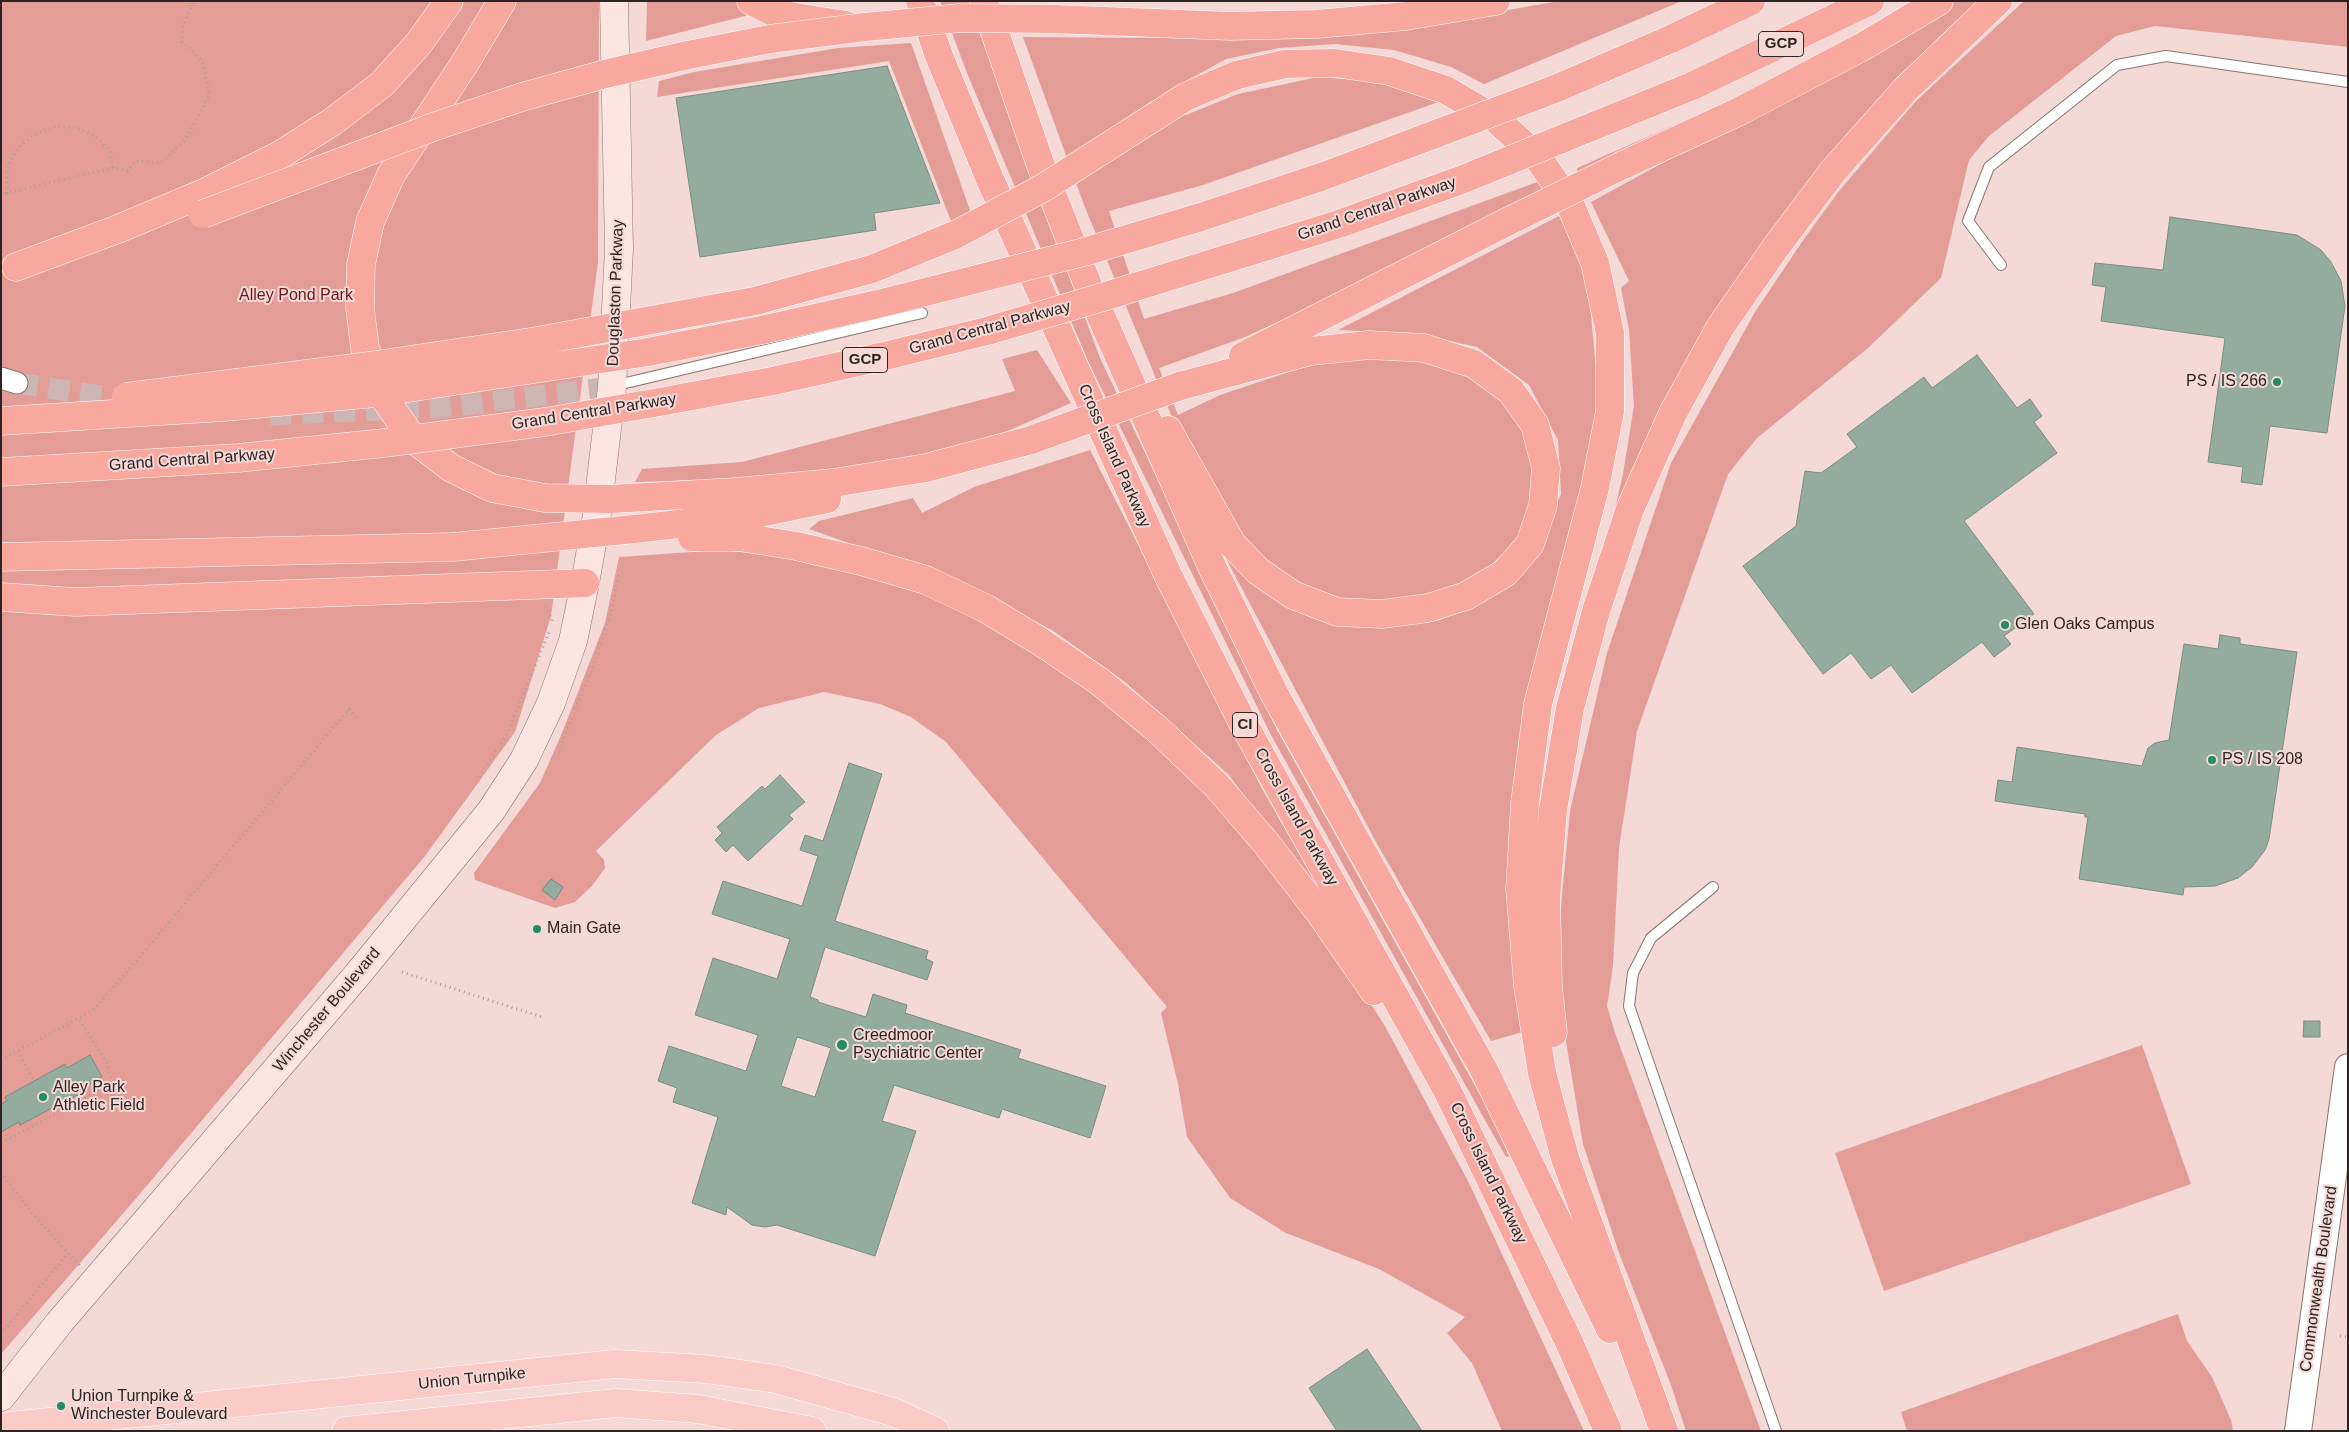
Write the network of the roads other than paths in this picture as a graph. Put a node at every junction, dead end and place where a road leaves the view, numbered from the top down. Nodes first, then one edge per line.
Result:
1 (448, 1) edge
2 (502, 1) edge
3 (614, 1) edge
4 (751, 1) edge
5 (916, 1) edge
6 (920, 1) edge
7 (984, 1) edge
8 (1496, 1) edge
9 (1751, 1) edge
10 (1870, 1) edge
11 (1939, 1) edge
12 (1998, 1) edge
13 (865, 27) junction
14 (939, 56) junction
15 (2348, 82) edge
16 (2001, 265) dead end
17 (9, 269) edge
18 (1093, 298) junction
19 (922, 313) dead end
20 (1305, 340) junction
21 (612, 387) junction
22 (1, 412) edge
23 (1, 421) edge
24 (1, 472) edge
25 (740, 515) junction
26 (1, 557) edge
27 (585, 583) junction
28 (1, 597) edge
29 (1713, 887) dead end
30 (2348, 1067) edge
31 (2341, 1168) edge
32 (1507, 1212) junction
33 (1610, 1283) junction
34 (1, 1397) edge
35 (1, 1427) edge
36 (346, 1431) edge
37 (812, 1431) edge
38 (935, 1431) edge
39 (1608, 1431) edge
40 (1655, 1431) edge
41 (1664, 1431) edge
42 (1776, 1431) edge
43 (2298, 1431) edge

1 - 17 highway
2 - 25 highway, bridge
3 - 21 main road, Douglaston Parkway
4 - 13 highway
5 - 14 highway
6 - 14 highway, Cross Island Parkway / CI
7 - 18 highway, CI
8 - 13 highway, bridge
9 - 23 highway, bridge
10 - 24 highway, Grand Central Parkway / GCP, bridge
11 - 20 highway, bridge
12 - 33 highway
13 - 17 highway, bridge
14 - 32 highway, Cross Island Parkway / CI
15 - 16 lane
18 - 20 highway
18 - 40 highway, CI
19 - 21 lane
20 - 25 highway, bridge
21 - 27 main road, Douglaston Parkway
22 - 33 highway, bridge
25 - 26 highway, bridge
25 - 32 highway
27 - 28 highway
27 - 34 main road, Winchester Boulevard
29 - 42 lane
30 - 31 street, Commonwealth Boulevard
31 - 43 street, Commonwealth Boulevard
32 - 39 highway, Cross Island Parkway / CI
33 - 41 highway
35 - 38 main road, Union Turnpike
36 - 37 main road

